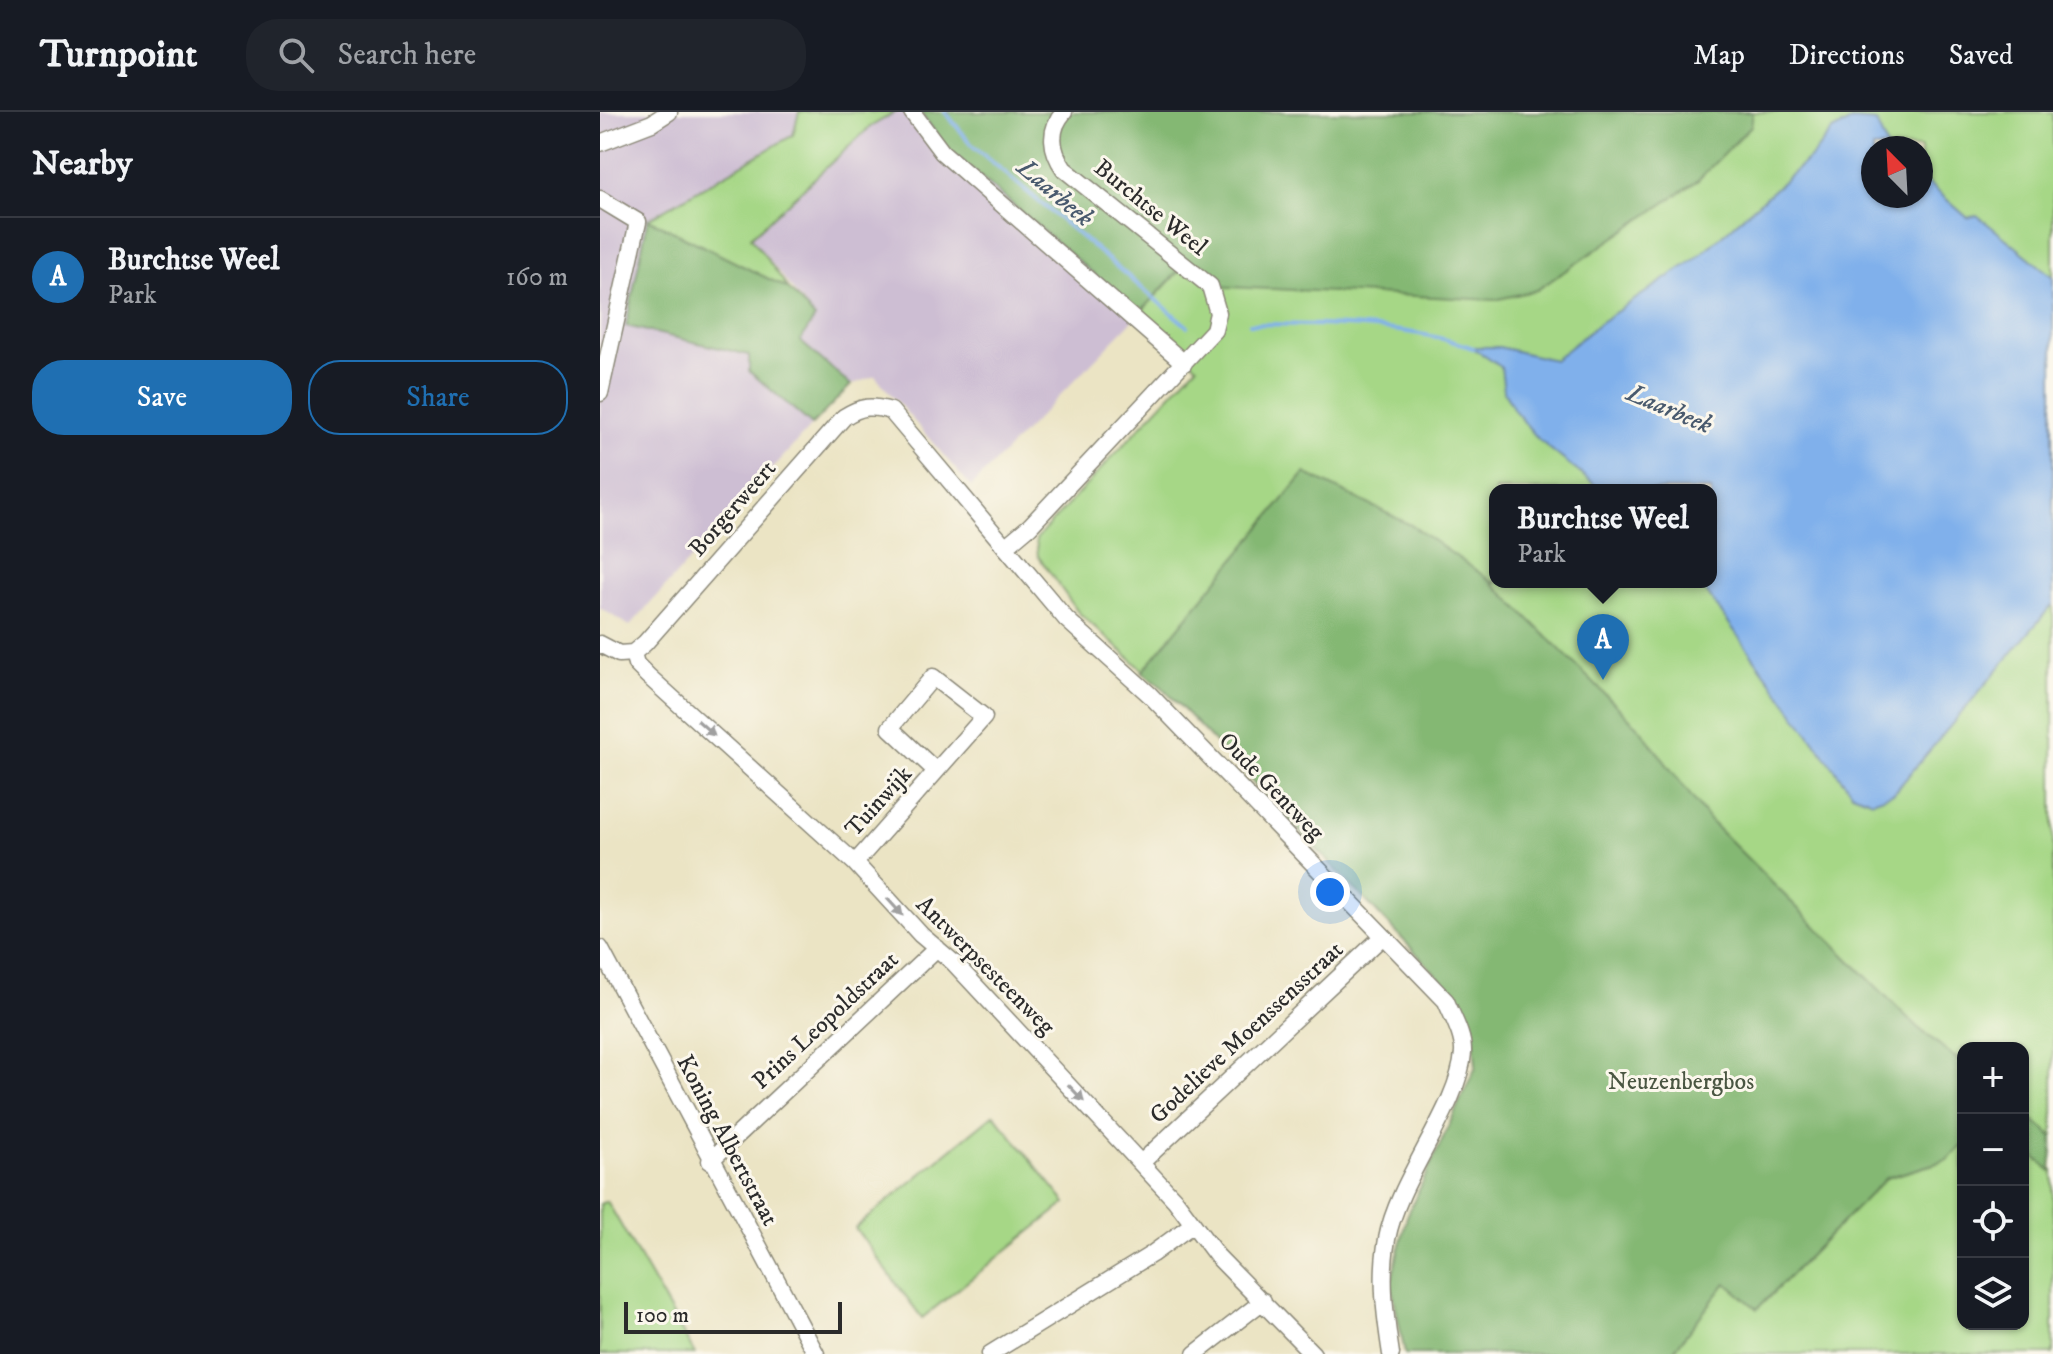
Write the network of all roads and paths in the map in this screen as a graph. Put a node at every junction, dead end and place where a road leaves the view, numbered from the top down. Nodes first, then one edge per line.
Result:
1 (669, 112) edge
2 (912, 112) edge
3 (1064, 112) edge
4 (600, 143) edge
5 (600, 199) edge
6 (1184, 363) junction
7 (600, 393) edge
8 (874, 406) joint
9 (1005, 547) junction
10 (600, 644) edge
11 (633, 653) junction
12 (936, 771) junction
13 (855, 863) junction
14 (1383, 936) junction
15 (600, 948) edge
16 (937, 948) junction
17 (710, 1161) junction
18 (1141, 1163) junction
19 (1193, 1224) junction
20 (1263, 1301) junction
21 (816, 1354) edge
22 (990, 1354) edge
23 (1195, 1354) edge
24 (1313, 1354) edge
25 (1391, 1354) edge

1 - 4 street
2 - 6 street
3 - 6 street, Burchtse Weel
5 - 7 street
6 - 9 street, Burchtse Weel
8 - 9 street, Oude Gentweg
8 - 11 street, Borgerweert
9 - 14 street, Oude Gentweg
10 - 11 street
11 -> 13 street, Antwerpsesteenweg
12 - 12 street, Tuinwijk
12 - 13 street, Tuinwijk
13 -> 16 street, Antwerpsesteenweg
14 - 18 street, Godelieve Moenssensstraat
14 - 25 street, Oude Gentweg
15 - 17 street, Koning Albertstraat
16 - 17 street, Prins Leopoldstraat
16 -> 18 street, Antwerpsesteenweg
17 - 21 street, Koning Albertstraat
18 - 19 street, Antwerpsesteenweg
19 - 20 street, Antwerpsesteenweg
19 - 22 street
20 - 23 street
20 - 24 street, Antwerpsesteenweg

